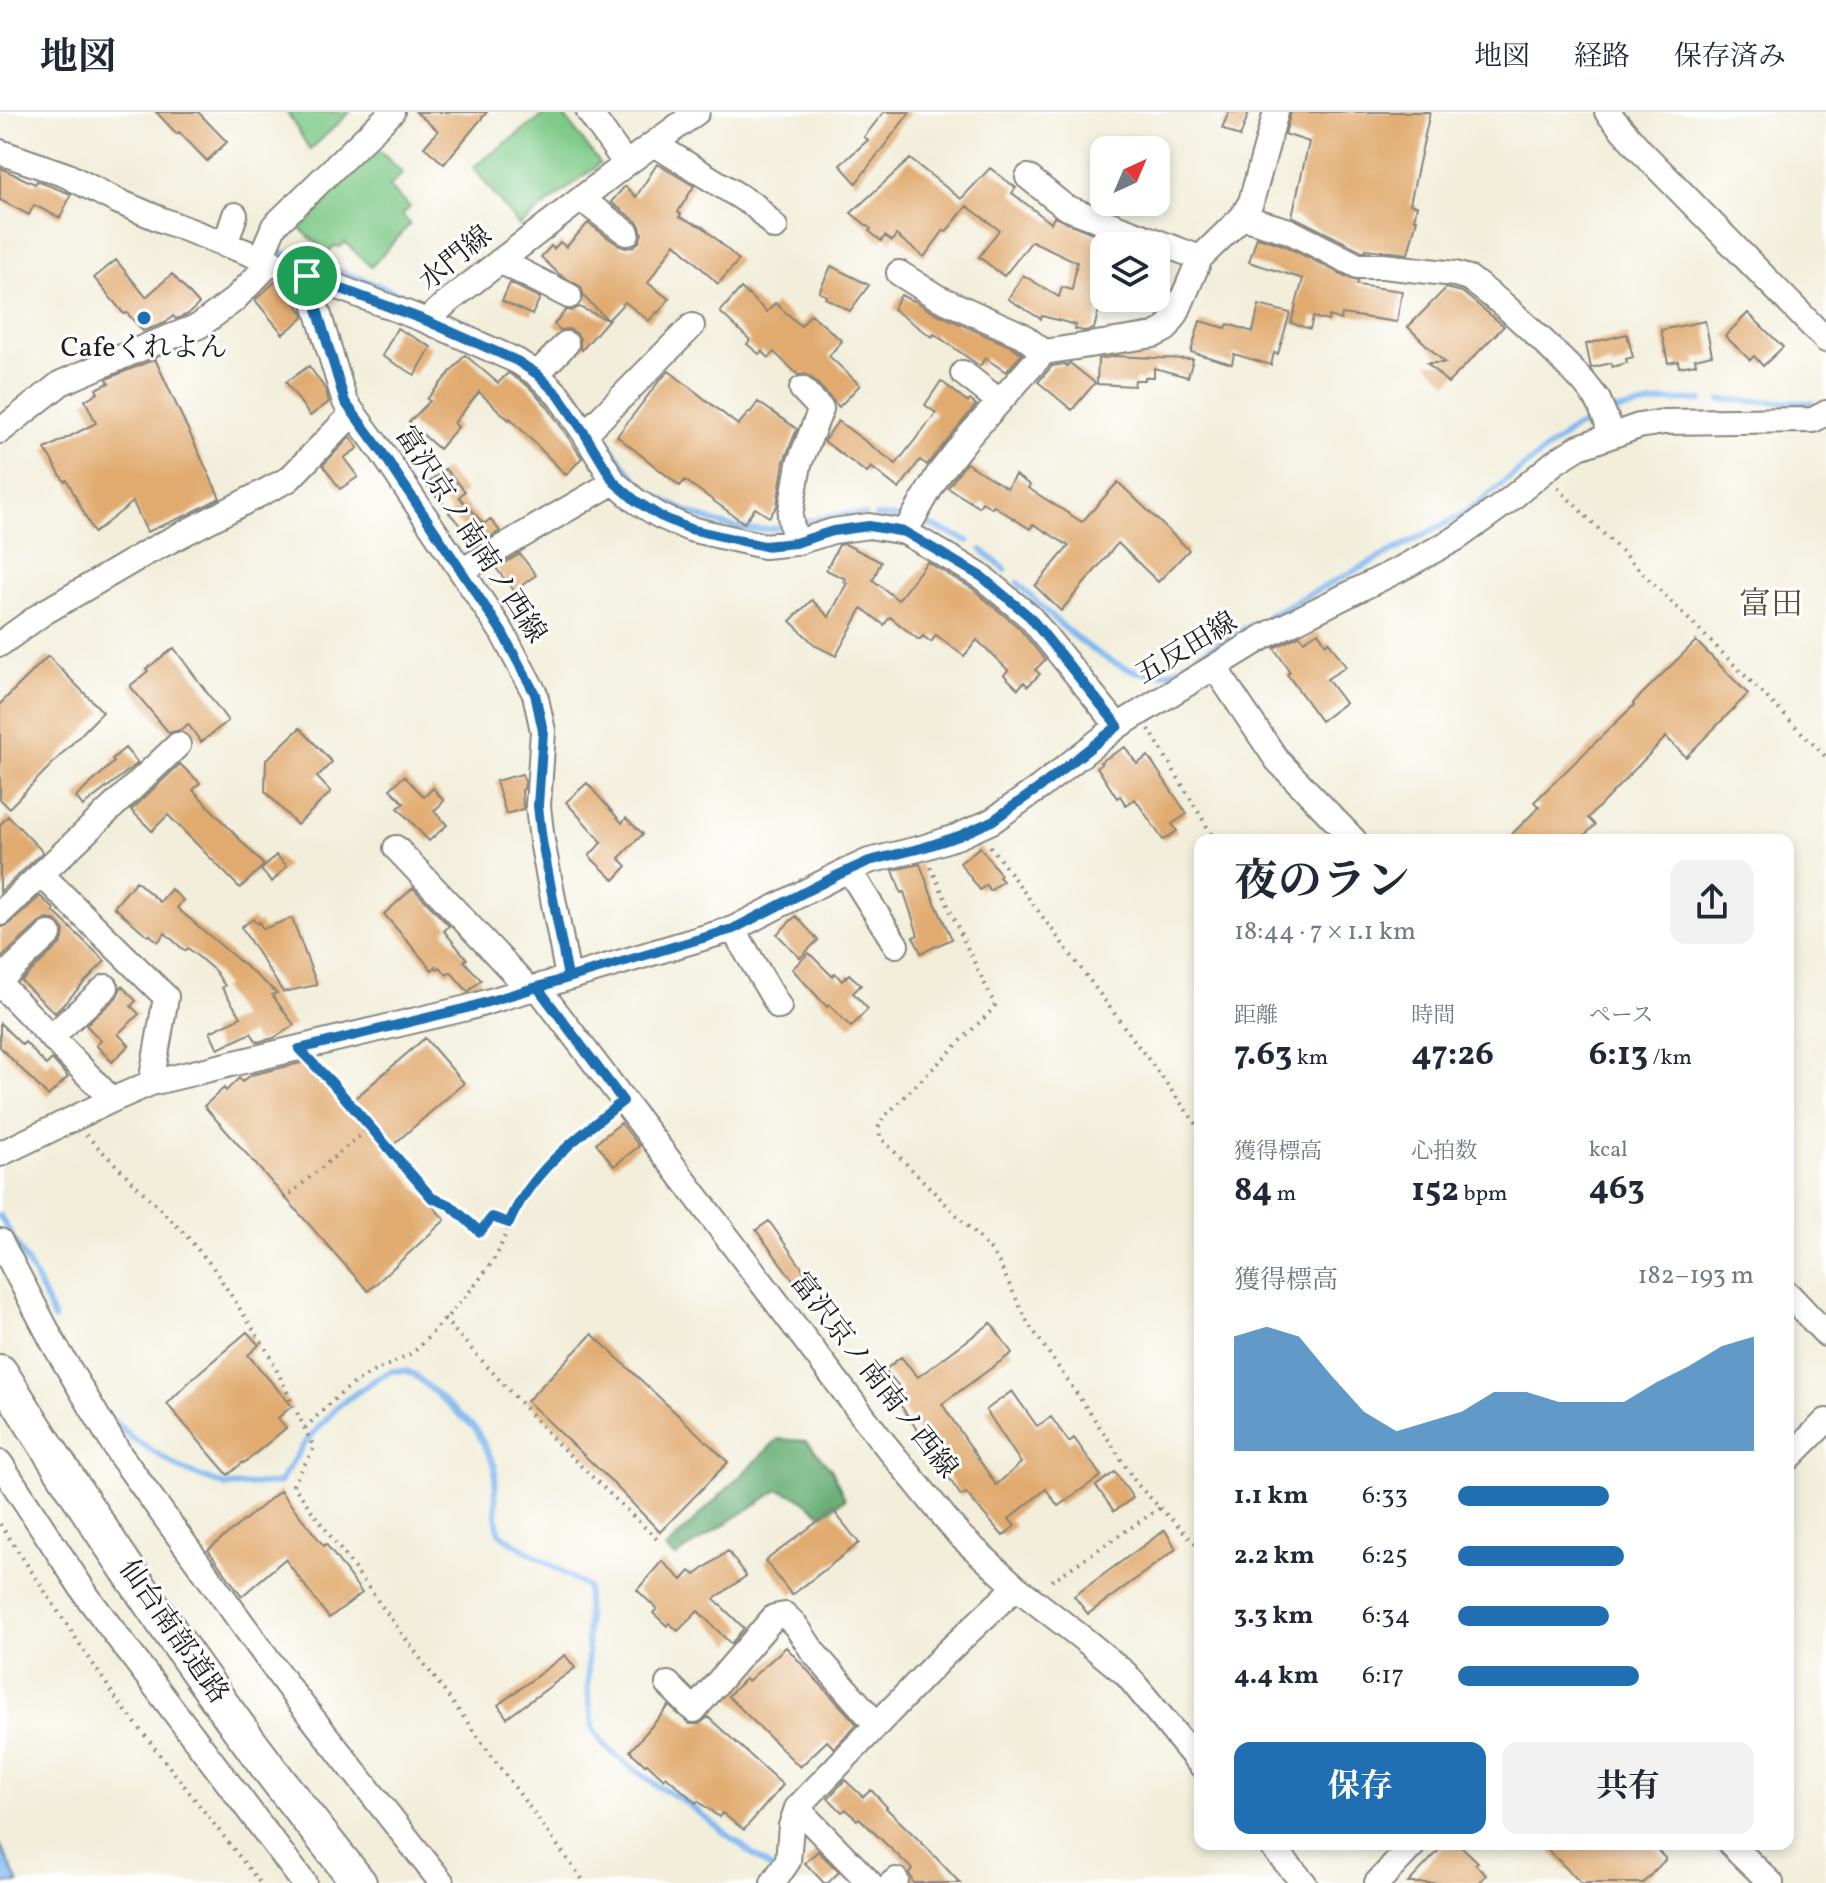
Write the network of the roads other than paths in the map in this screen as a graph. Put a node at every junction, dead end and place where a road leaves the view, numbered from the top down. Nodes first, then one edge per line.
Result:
1 (392, 112) edge
2 (589, 112) edge
3 (697, 112) edge
4 (1276, 112) edge
5 (1607, 112) edge
6 (654, 144) junction
7 (0, 152) edge
8 (626, 164) junction
9 (1028, 177) dead end
10 (581, 199) junction
11 (235, 215) dead end
12 (1242, 217) junction
13 (775, 227) dead end
14 (627, 233) dead end
15 (225, 245) junction
16 (1200, 258) junction
17 (265, 261) junction
18 (500, 261) junction
19 (899, 273) dead end
20 (307, 276) junction
21 (569, 296) dead end
22 (427, 321) junction
23 (692, 326) dead end
24 (1826, 340) edge
25 (1044, 352) junction
26 (963, 373) dead end
27 (802, 389) dead end
28 (999, 401) junction
29 (353, 413) junction
30 (1826, 413) edge
31 (0, 431) edge
32 (585, 434) junction
33 (1607, 436) junction
34 (614, 482) junction
35 (905, 532) junction
36 (795, 543) junction
37 (461, 571) junction
38 (0, 644) edge
39 (1215, 668) junction
40 (1118, 726) junction
41 (178, 745) dead end
42 (1348, 834) edge
43 (396, 848) dead end
44 (849, 870) junction
45 (41, 874) junction
46 (0, 913) edge
47 (733, 929) junction
48 (49, 934) dead end
49 (896, 945) dead end
50 (568, 977) junction
51 (0, 982) edge
52 (106, 987) dead end
53 (534, 989) junction
54 (779, 1007) dead end
55 (51, 1037) junction
56 (151, 1083) junction
57 (112, 1100) junction
58 (0, 1154) edge
59 (0, 1241) edge
60 (1794, 1300) edge
61 (1826, 1334) edge
62 (0, 1372) edge
63 (1826, 1421) edge
64 (1794, 1453) edge
65 (0, 1463) edge
66 (1022, 1592) junction
67 (668, 1684) dead end
68 (877, 1725) junction
69 (1194, 1757) edge
70 (797, 1808) junction
71 (1275, 1850) edge
72 (1408, 1850) edge
73 (1737, 1850) edge
74 (304, 1883) edge
75 (359, 1883) edge
76 (442, 1883) edge
77 (773, 1883) edge
78 (870, 1883) edge
79 (1304, 1883) edge
80 (1377, 1883) edge
81 (1771, 1883) edge

1 - 17 street
2 - 8 street
3 - 6 street, 水門線
4 - 12 street
5 - 24 street
6 - 8 street, 水門線
6 - 13 street
7 - 15 street, 水門線
8 - 10 street, 水門線
9 - 16 street
10 - 14 street
10 - 18 street, 水門線
11 - 15 street
12 - 16 street
12 - 33 street
15 - 17 street, 水門線
16 - 25 street
17 - 20 street, 水門線
17 - 31 street
18 - 21 street
18 - 22 street, 水門線
19 - 25 street
20 - 22 street, 水門線
20 - 29 street, 富沢京ノ南南ノ西線
22 - 32 street
23 - 32 street
25 - 28 street
26 - 28 street
27 - 36 street
28 - 35 street
29 - 37 street, 富沢京ノ南南ノ西線
29 - 38 street
30 - 33 street, 五反田線
32 - 34 street
33 - 39 street, 五反田線
34 - 36 street
34 - 37 street
35 - 36 street
35 - 40 street
37 - 50 street, 富沢京ノ南南ノ西線
39 - 40 street, 五反田線
39 - 42 street
40 - 44 street, 五反田線
41 - 45 street
43 - 53 street, 富沢京ノ南南ノ西線
44 - 47 street, 五反田線
44 - 49 street
45 - 46 street
45 - 56 street
47 - 50 street, 五反田線
47 - 54 street
48 - 51 street
50 - 53 street, 五反田線
51 - 55 street
52 - 55 street
53 - 56 street, 五反田線
53 - 66 street, 富沢京ノ南南ノ西線
55 - 57 street
56 - 57 street, 五反田線
57 - 58 street, 五反田線
59 - 76 street
60 - 61 street
62 - 75 highway, 仙台南部道路
63 - 64 street
65 - 74 street
66 - 68 street
66 - 69 street, 富沢京ノ南南ノ西線
67 - 68 street
68 - 70 street
70 - 77 street
70 - 78 street
71 - 79 street
72 - 80 street
73 - 81 street

